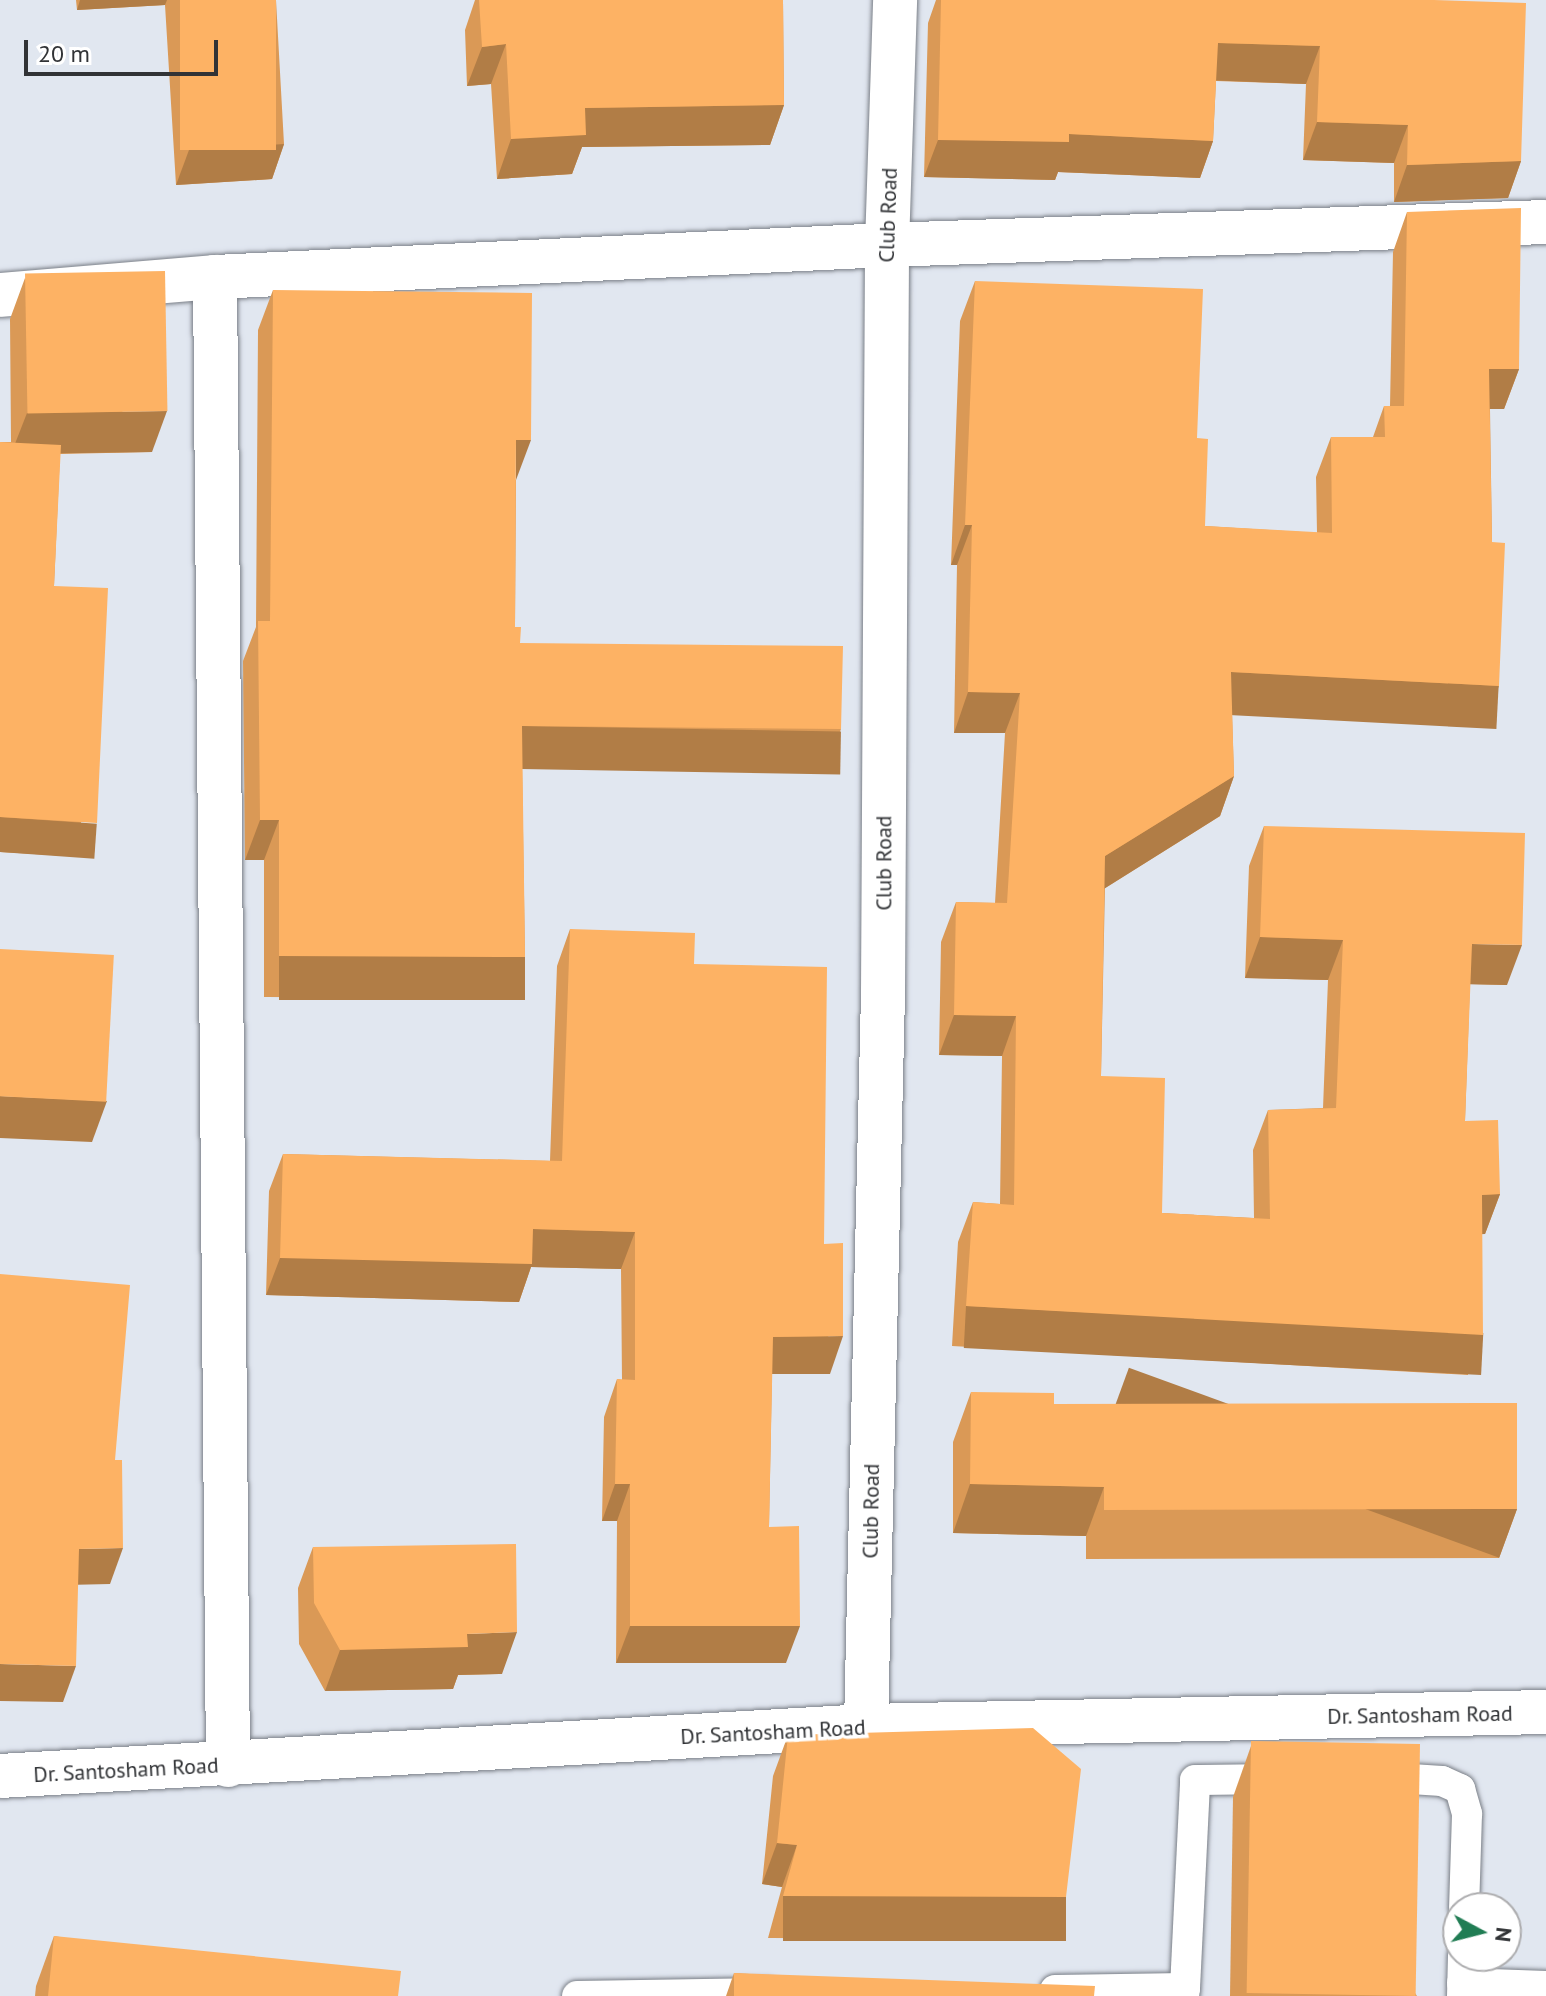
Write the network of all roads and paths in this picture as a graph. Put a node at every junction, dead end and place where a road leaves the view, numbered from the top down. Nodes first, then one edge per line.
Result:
1 (895, 0) edge
2 (1546, 222) edge
3 (887, 245) junction
4 (215, 277) junction
5 (0, 295) edge
6 (1546, 1712) edge
7 (866, 1726) junction
8 (228, 1765) junction
9 (0, 1776) edge
10 (1315, 1778) edge
11 (1345, 1778) edge
12 (1465, 1892) edge
13 (1462, 1978) edge
14 (1546, 1986) edge
15 (1031, 1990) edge
16 (797, 1992) edge
17 (1184, 1992) edge
18 (577, 1996) edge

1 - 3 street, Club Road
2 - 3 street
3 - 4 street
3 - 7 street, Club Road
4 - 5 street
4 - 8 street
6 - 7 street, Dr. Santosham Road
7 - 8 street, Dr. Santosham Road
8 - 9 street, Dr. Santosham Road
10 - 17 lane
11 - 12 lane
13 - 14 lane
15 - 17 lane
16 - 18 lane

